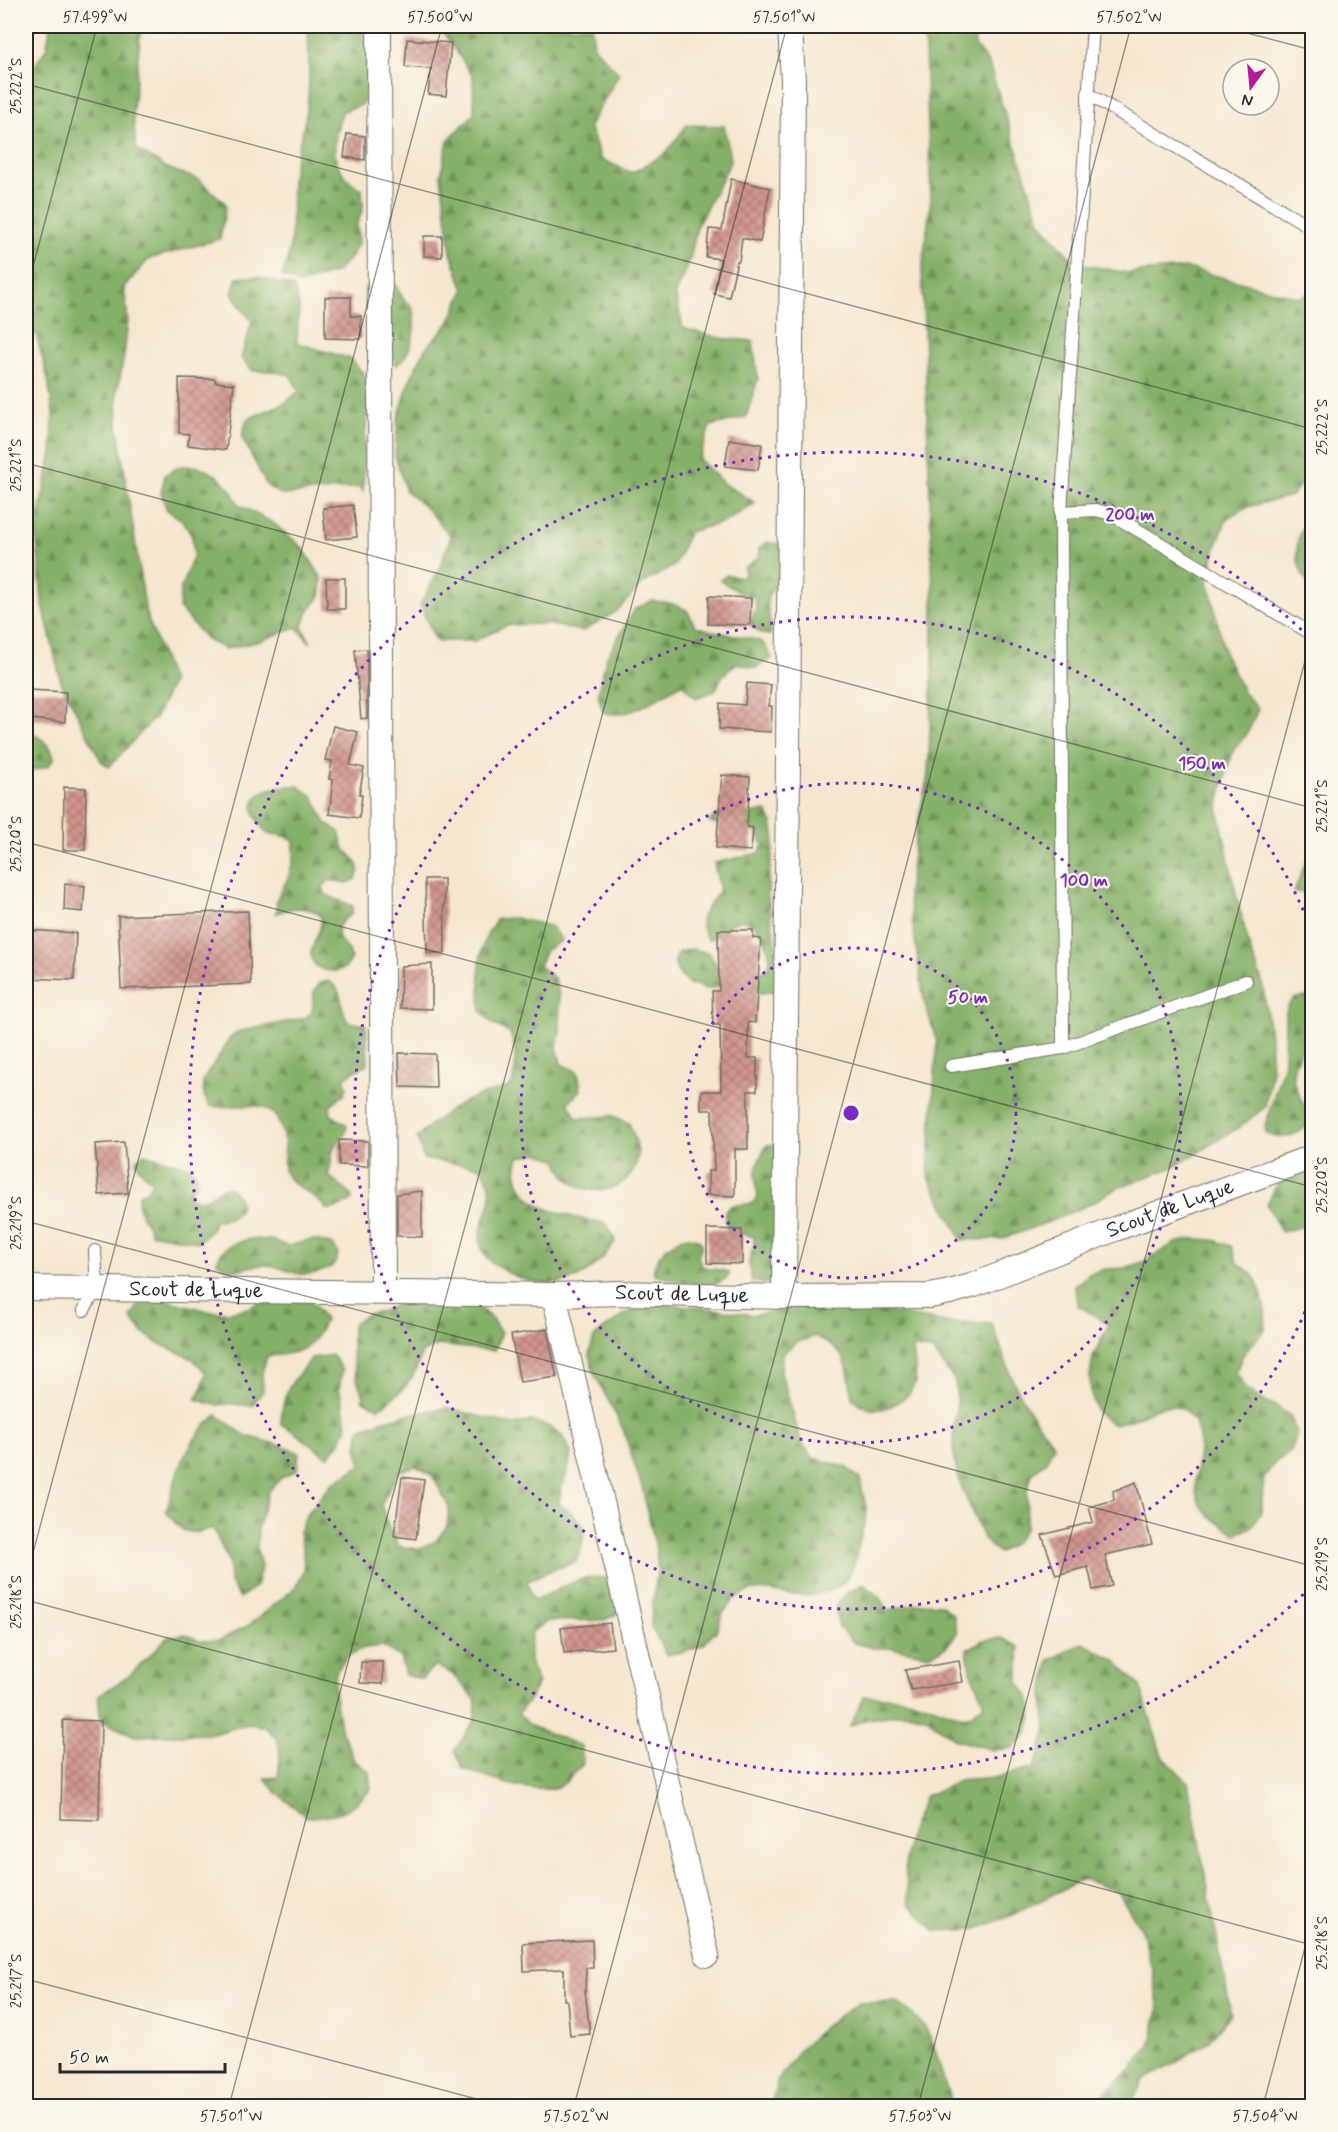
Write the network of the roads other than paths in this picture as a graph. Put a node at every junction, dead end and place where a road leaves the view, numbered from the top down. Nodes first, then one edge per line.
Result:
1 (378, 26) edge
2 (790, 26) edge
3 (1092, 26) edge
4 (1088, 94) junction
5 (1312, 228) edge
6 (1061, 512) junction
7 (1312, 634) edge
8 (1246, 981) dead end
9 (1063, 1048) junction
10 (951, 1066) dead end
11 (1312, 1157) edge
12 (95, 1251) dead end
13 (26, 1288) edge
14 (97, 1288) junction
15 (383, 1292) junction
16 (554, 1295) junction
17 (784, 1297) junction
18 (84, 1311) dead end
19 (707, 1955) dead end

1 - 15 street
2 - 17 street
3 - 4 lane
4 - 5 lane
4 - 6 lane
6 - 7 lane
6 - 9 lane
8 - 9 lane
9 - 10 lane
11 - 17 street, Scout de Luque
12 - 14 lane
13 - 14 street, Scout de Luque
14 - 15 street, Scout de Luque
14 - 18 lane
15 - 16 street, Scout de Luque
16 - 17 street, Scout de Luque
16 - 19 street

